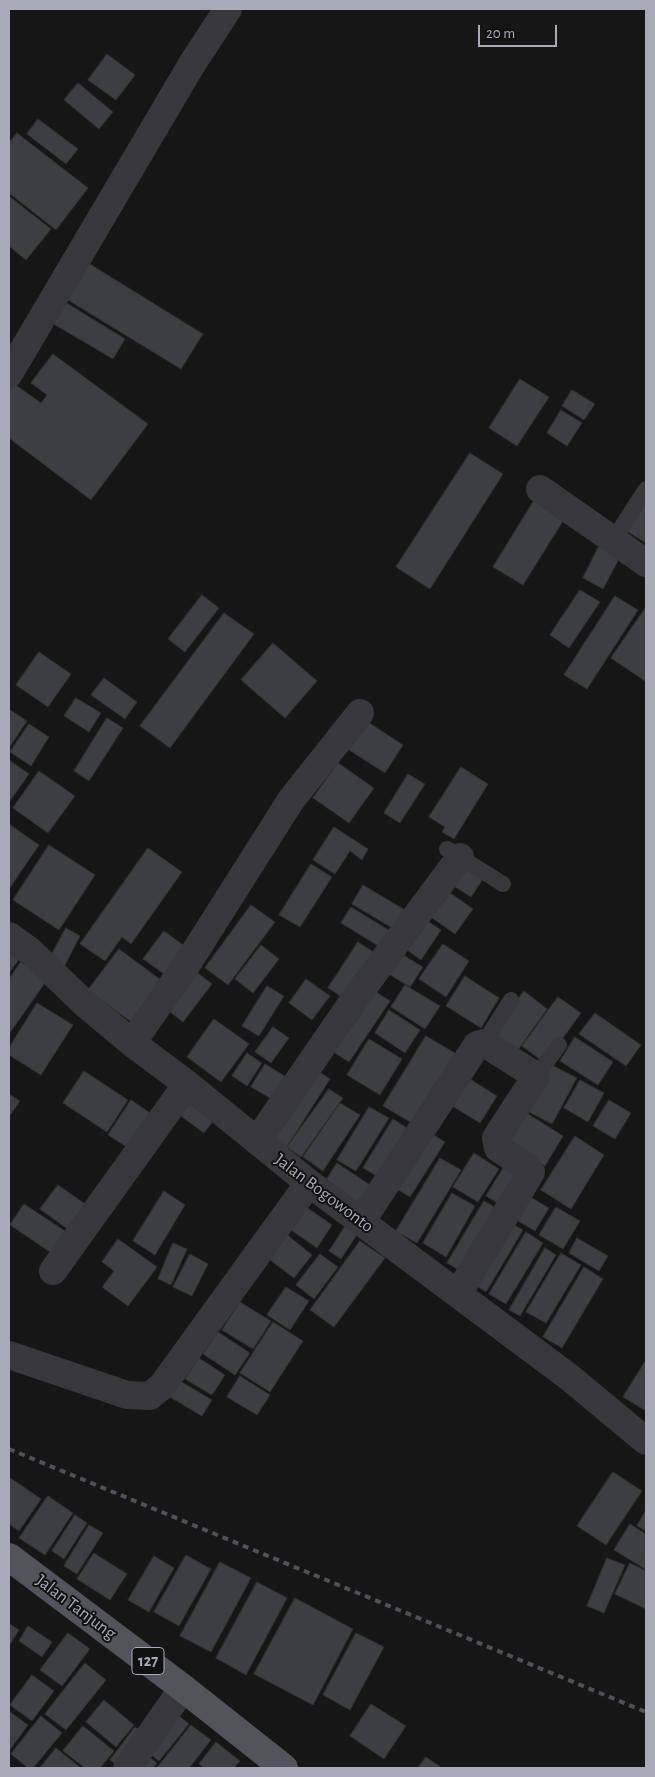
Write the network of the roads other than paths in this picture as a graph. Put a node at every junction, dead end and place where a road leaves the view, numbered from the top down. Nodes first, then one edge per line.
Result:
1 (228, 9) edge
2 (9, 374) edge
3 (540, 489) dead end
4 (646, 489) edge
5 (613, 540) junction
6 (646, 563) edge
7 (360, 713) dead end
8 (454, 853) joint
9 (503, 884) dead end
10 (9, 936) edge
11 (511, 1000) dead end
12 (132, 1043) junction
13 (484, 1043) junction
14 (559, 1045) dead end
15 (535, 1078) junction
16 (187, 1084) junction
17 (257, 1141) junction
18 (309, 1183) junction
19 (361, 1222) junction
20 (52, 1271) dead end
21 (458, 1294) junction
22 (9, 1355) edge
23 (646, 1441) edge
24 (9, 1557) edge
25 (182, 1688) junction
26 (127, 1768) edge
27 (284, 1768) edge

1 - 2 street
3 - 5 street
4 - 5 lane
5 - 6 street
7 - 12 street
8 - 9 lane
8 - 17 street
10 - 12 street, Jalan Bogowonto
11 - 13 lane
12 - 16 street, Jalan Bogowonto
13 - 15 street
13 - 19 street
14 - 15 lane
15 - 21 street
16 - 17 street, Jalan Bogowonto
16 - 20 street
17 - 18 street, Jalan Bogowonto
18 - 19 street, Jalan Bogowonto
18 - 22 street
19 - 21 street, Jalan Bogowonto
21 - 23 street, Jalan Bogowonto
24 - 25 main road, Jalan Tanjung / 127
25 - 26 street
25 - 27 main road, Jalan Tanjung / 127

